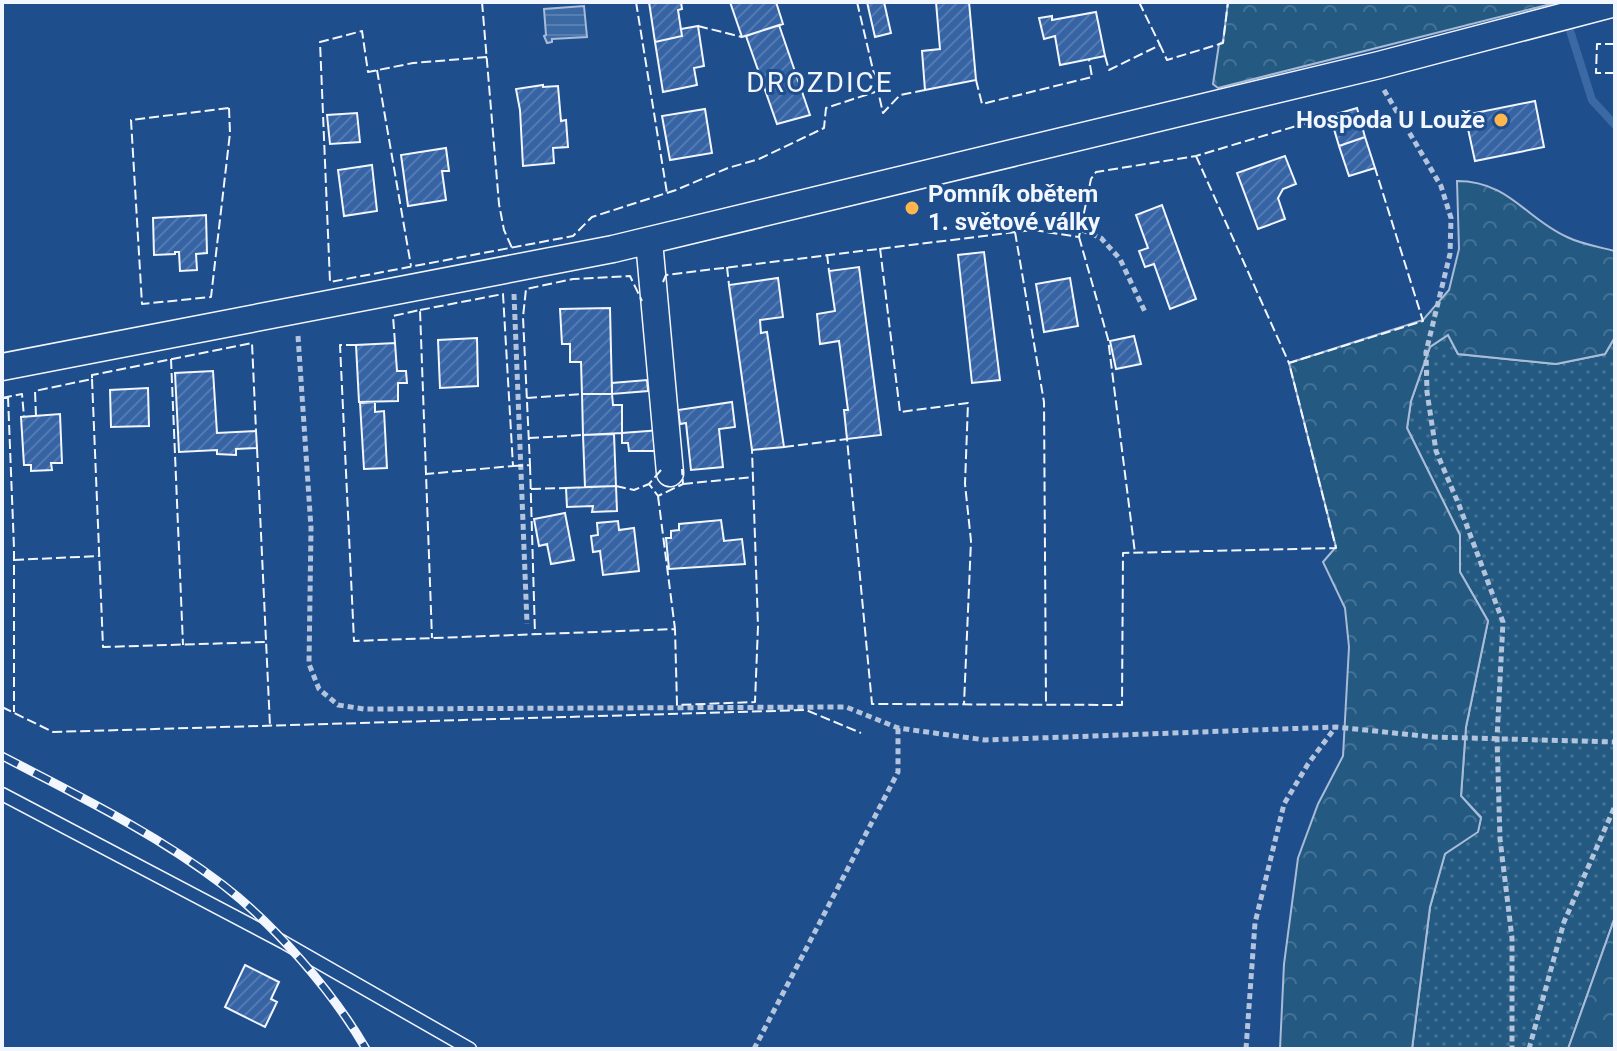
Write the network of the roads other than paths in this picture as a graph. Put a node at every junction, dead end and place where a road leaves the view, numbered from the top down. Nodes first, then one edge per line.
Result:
1 (1615, 3) edge
2 (649, 241) junction
3 (2, 367) edge
4 (670, 473) dead end
5 (2, 794) edge
6 (470, 1049) edge

1 - 2 street
2 - 3 street
2 - 4 street
5 - 6 lane

